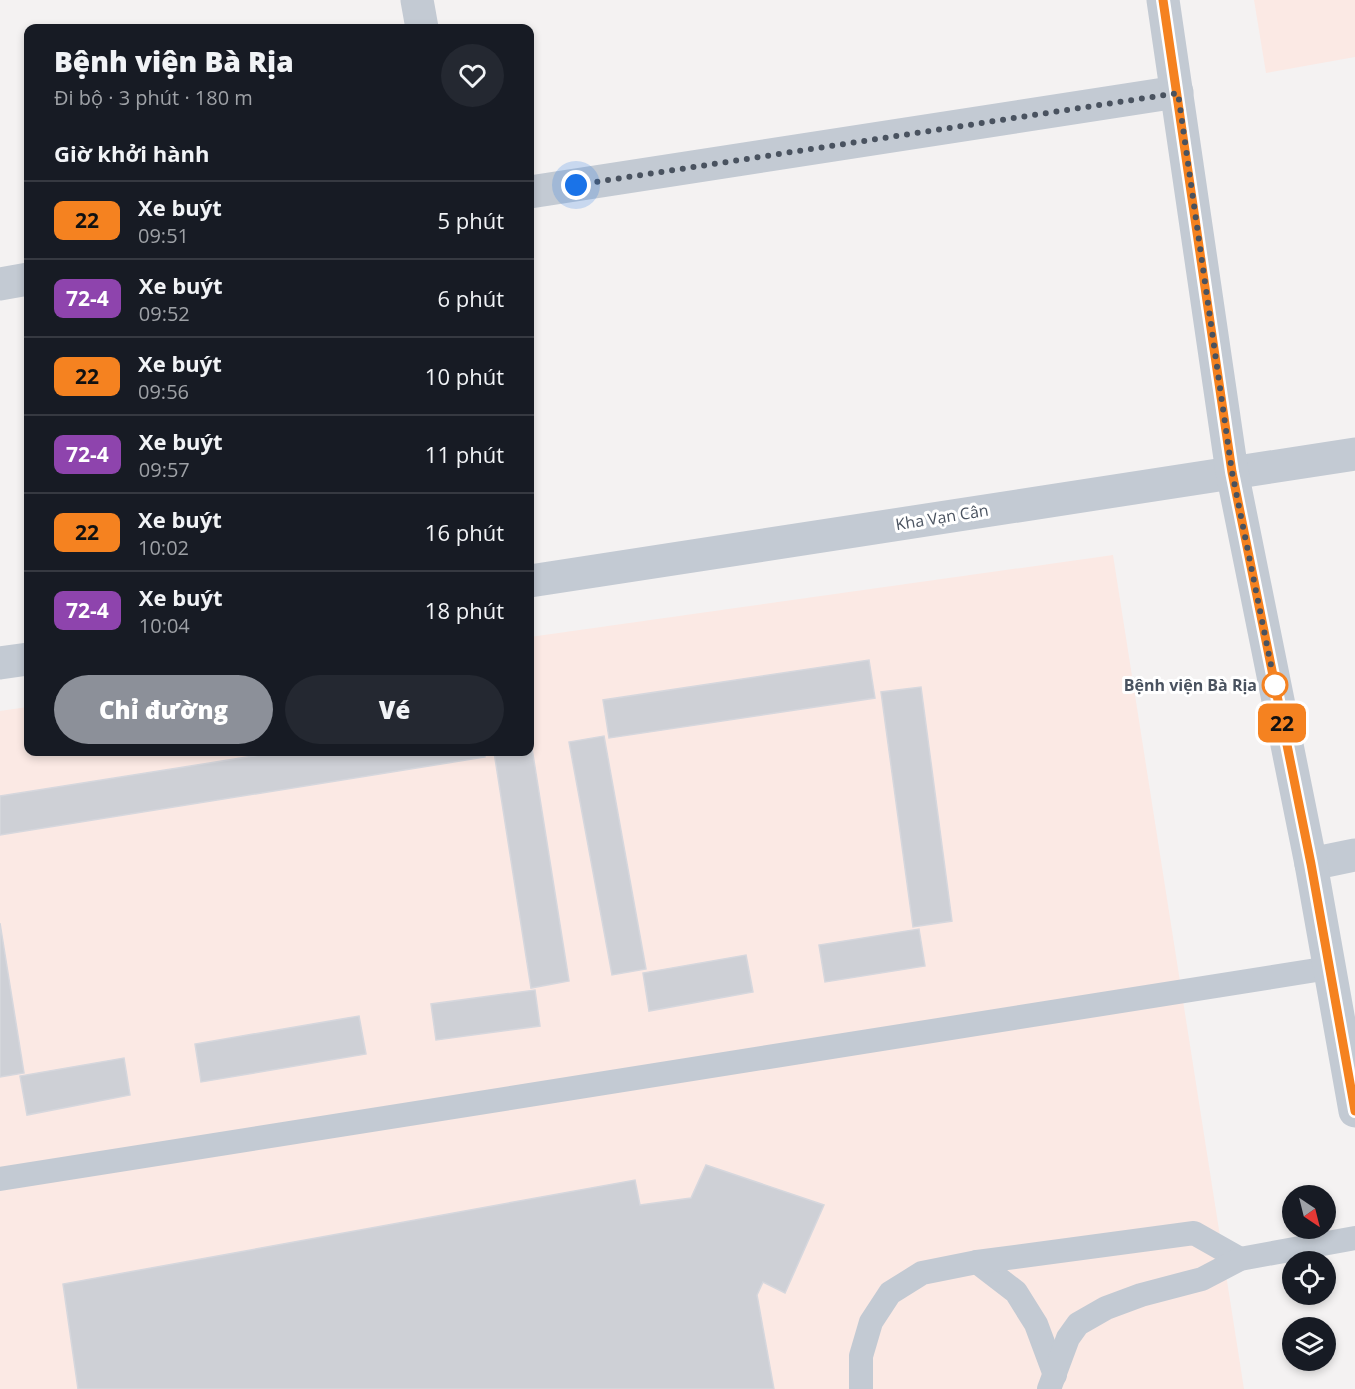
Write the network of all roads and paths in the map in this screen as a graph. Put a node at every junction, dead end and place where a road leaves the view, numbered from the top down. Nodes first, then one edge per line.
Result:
1 (417, 0) edge
2 (1163, 0) edge
3 (421, 24) edge
4 (1178, 93) junction
5 (534, 191) edge
6 (24, 280) edge
7 (0, 284) edge
8 (1355, 454) edge
9 (1232, 472) junction
10 (534, 580) edge
11 (24, 660) edge
12 (0, 663) edge
13 (1355, 855) edge
14 (1311, 864) junction
15 (1329, 968) junction
16 (1355, 1112) edge
17 (0, 1179) edge
18 (1355, 1238) edge
19 (1240, 1259) junction
20 (977, 1262) junction
21 (1052, 1382) edge
22 (861, 1389) edge

1 - 3 street
2 - 4 street
4 - 5 street
4 - 9 street
6 - 7 street
8 - 9 street, Kha Vạn Cân
9 - 10 street, Kha Vạn Cân
9 - 14 street
11 - 12 street
13 - 14 street
14 - 15 street
15 - 16 street
15 - 17 lane
18 - 19 lane
19 - 20 lane
19 - 21 lane
20 - 21 lane
20 - 22 lane

